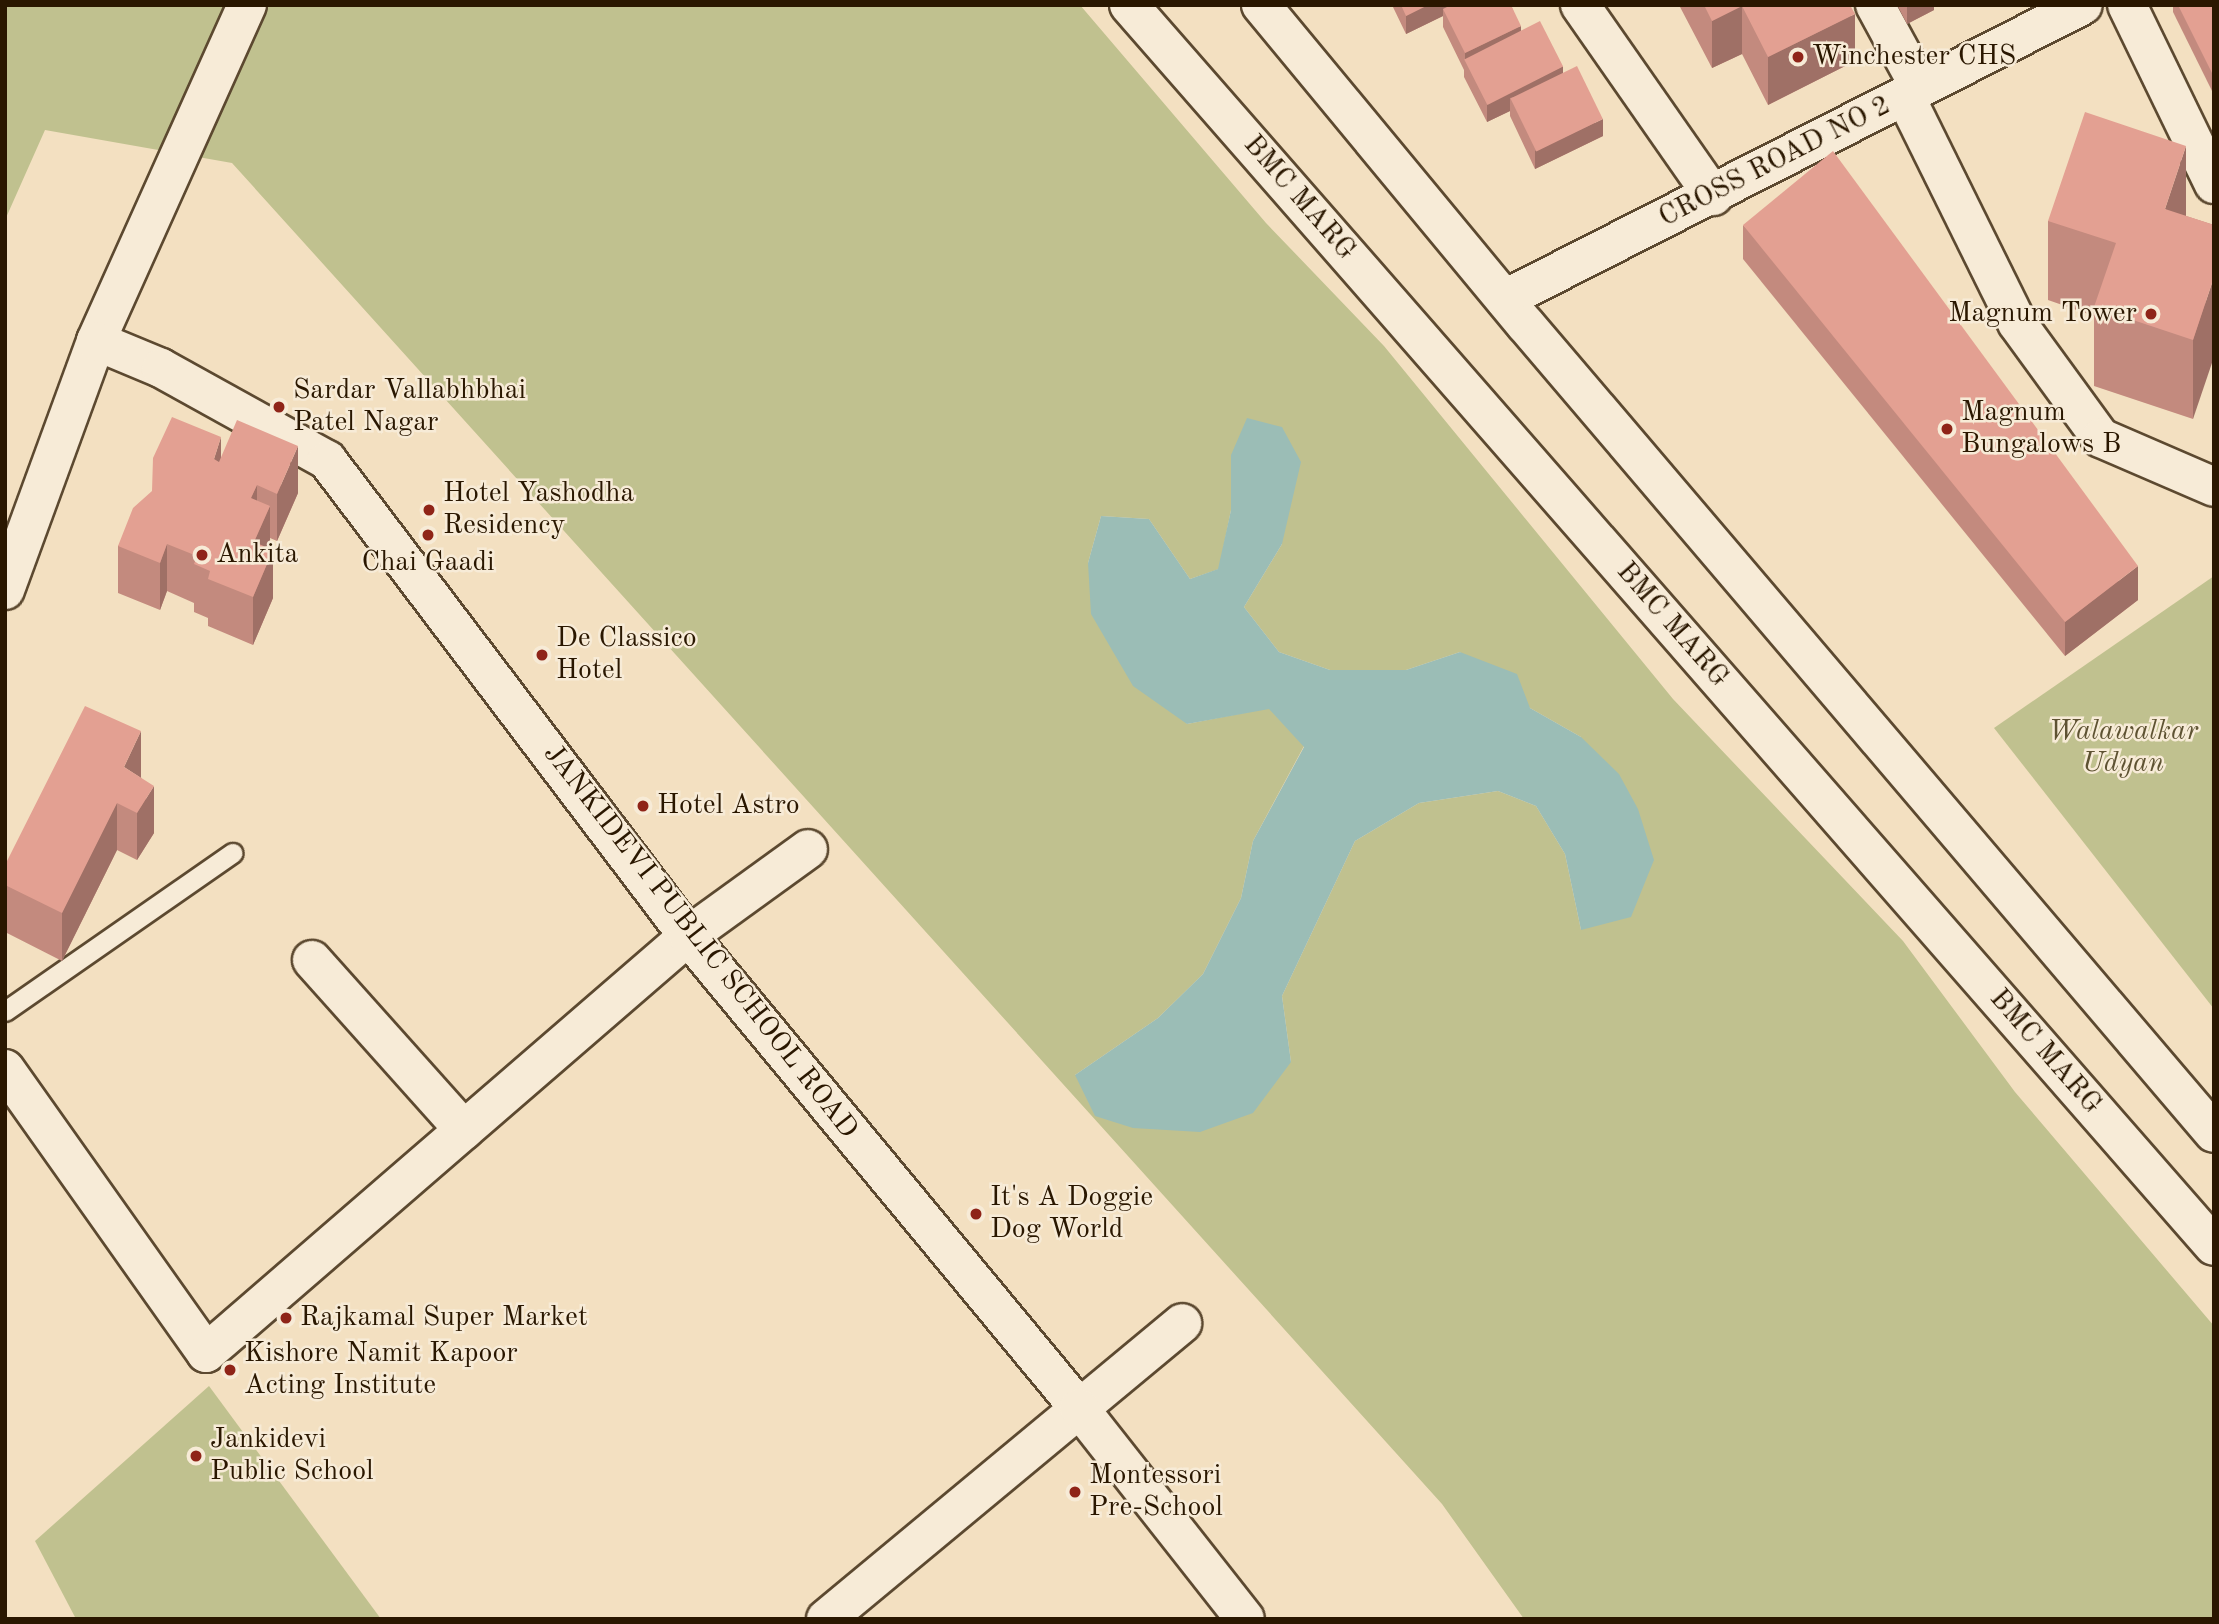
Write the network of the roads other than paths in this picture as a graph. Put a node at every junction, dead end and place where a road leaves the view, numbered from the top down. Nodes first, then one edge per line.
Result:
1 (247, 5) edge
2 (1129, 5) edge
3 (1261, 5) edge
4 (1875, 5) edge
5 (2083, 5) edge
6 (2127, 5) edge
7 (1585, 7) edge
8 (1912, 92) junction
9 (2214, 184) edge
10 (1713, 196) junction
11 (1505, 299) junction
12 (96, 341) junction
13 (2214, 486) edge
14 (5, 590) edge
15 (807, 849) dead end
16 (232, 853) dead end
17 (688, 936) junction
18 (312, 960) dead end
19 (5, 1011) edge
20 (5, 1069) edge
21 (464, 1130) junction
22 (2214, 1133) edge
23 (2214, 1246) edge
24 (1182, 1323) dead end
25 (1079, 1408) junction
26 (834, 1616) edge
27 (1245, 1619) edge

1 - 12 street
2 - 23 street, BMC MARG
3 - 11 street
4 - 8 street
5 - 8 street, CROSS ROAD NO 2
6 - 9 street
7 - 10 street
8 - 10 street, CROSS ROAD NO 2
8 - 13 street
10 - 11 street, CROSS ROAD NO 2
11 - 22 street
12 - 14 street
12 - 17 street, JANKIDEVI PUBLIC SCHOOL ROAD
15 - 17 street
16 - 19 lane
17 - 21 street
17 - 25 street, JANKIDEVI PUBLIC SCHOOL ROAD
18 - 21 street
20 - 21 street
24 - 25 street
25 - 26 street
25 - 27 street, JANKIDEVI PUBLIC SCHOOL ROAD

